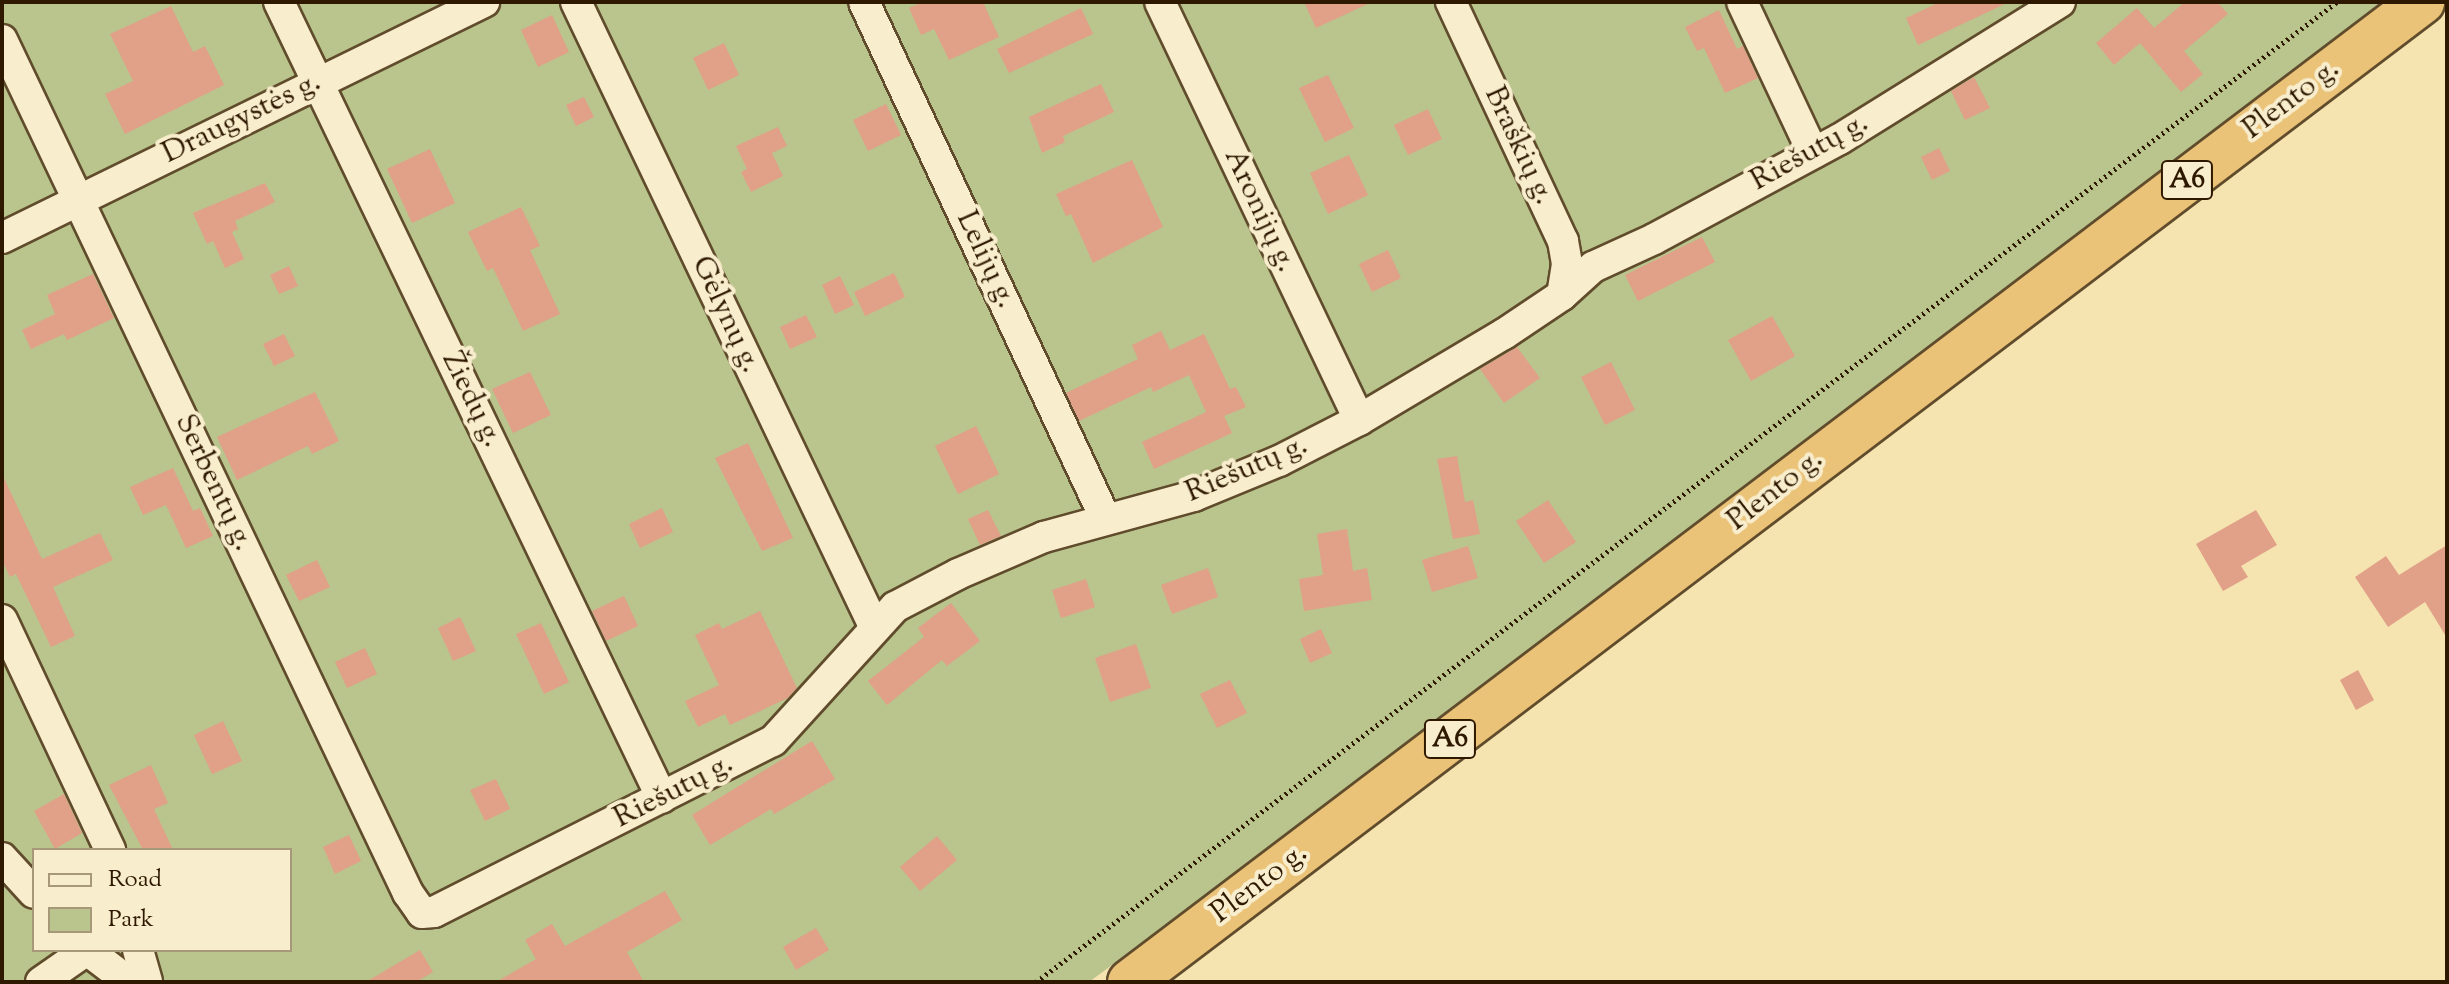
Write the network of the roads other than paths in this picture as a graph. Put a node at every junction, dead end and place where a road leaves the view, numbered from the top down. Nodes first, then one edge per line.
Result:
1 (279, 2) edge
2 (484, 2) edge
3 (576, 2) edge
4 (864, 2) edge
5 (1160, 2) edge
6 (1451, 2) edge
7 (1742, 2) edge
8 (2422, 2) edge
9 (2047, 6) edge
10 (2, 40) edge
11 (318, 82) junction
12 (1813, 153) junction
13 (77, 199) junction
14 (2, 238) edge
15 (1562, 295) junction
16 (1359, 420) junction
17 (1105, 518) junction
18 (2, 620) edge
19 (875, 628) junction
20 (662, 798) junction
21 (109, 848) edge
22 (2, 858) edge
23 (32, 891) edge
24 (434, 912) joint
25 (84, 952) edge
26 (90, 952) edge
27 (139, 952) edge
28 (41, 982) edge
29 (129, 982) edge
30 (147, 982) edge
31 (1130, 982) edge

1 - 11 street, Žiedų g.
2 - 11 street, Draugystės g.
3 - 19 street, Gėlynų g.
4 - 17 street, Lelijų g.
5 - 16 street, Aronijų g.
6 - 15 street, Braškių g.
7 - 12 street
8 - 31 highway, Plento g. / A6
9 - 12 street, Riešutų g.
10 - 13 street, Serbentų g.
11 - 13 street, Draugystės g.
11 - 20 street, Žiedų g.
12 - 15 street, Riešutų g.
13 - 14 street, Draugystės g.
13 - 24 street, Serbentų g.
15 - 16 street, Riešutų g.
16 - 17 street, Riešutų g.
17 - 19 street, Riešutų g.
18 - 21 street
19 - 20 street, Riešutų g.
20 - 24 street, Riešutų g.
22 - 23 street
25 - 28 street
26 - 29 street
27 - 30 street

